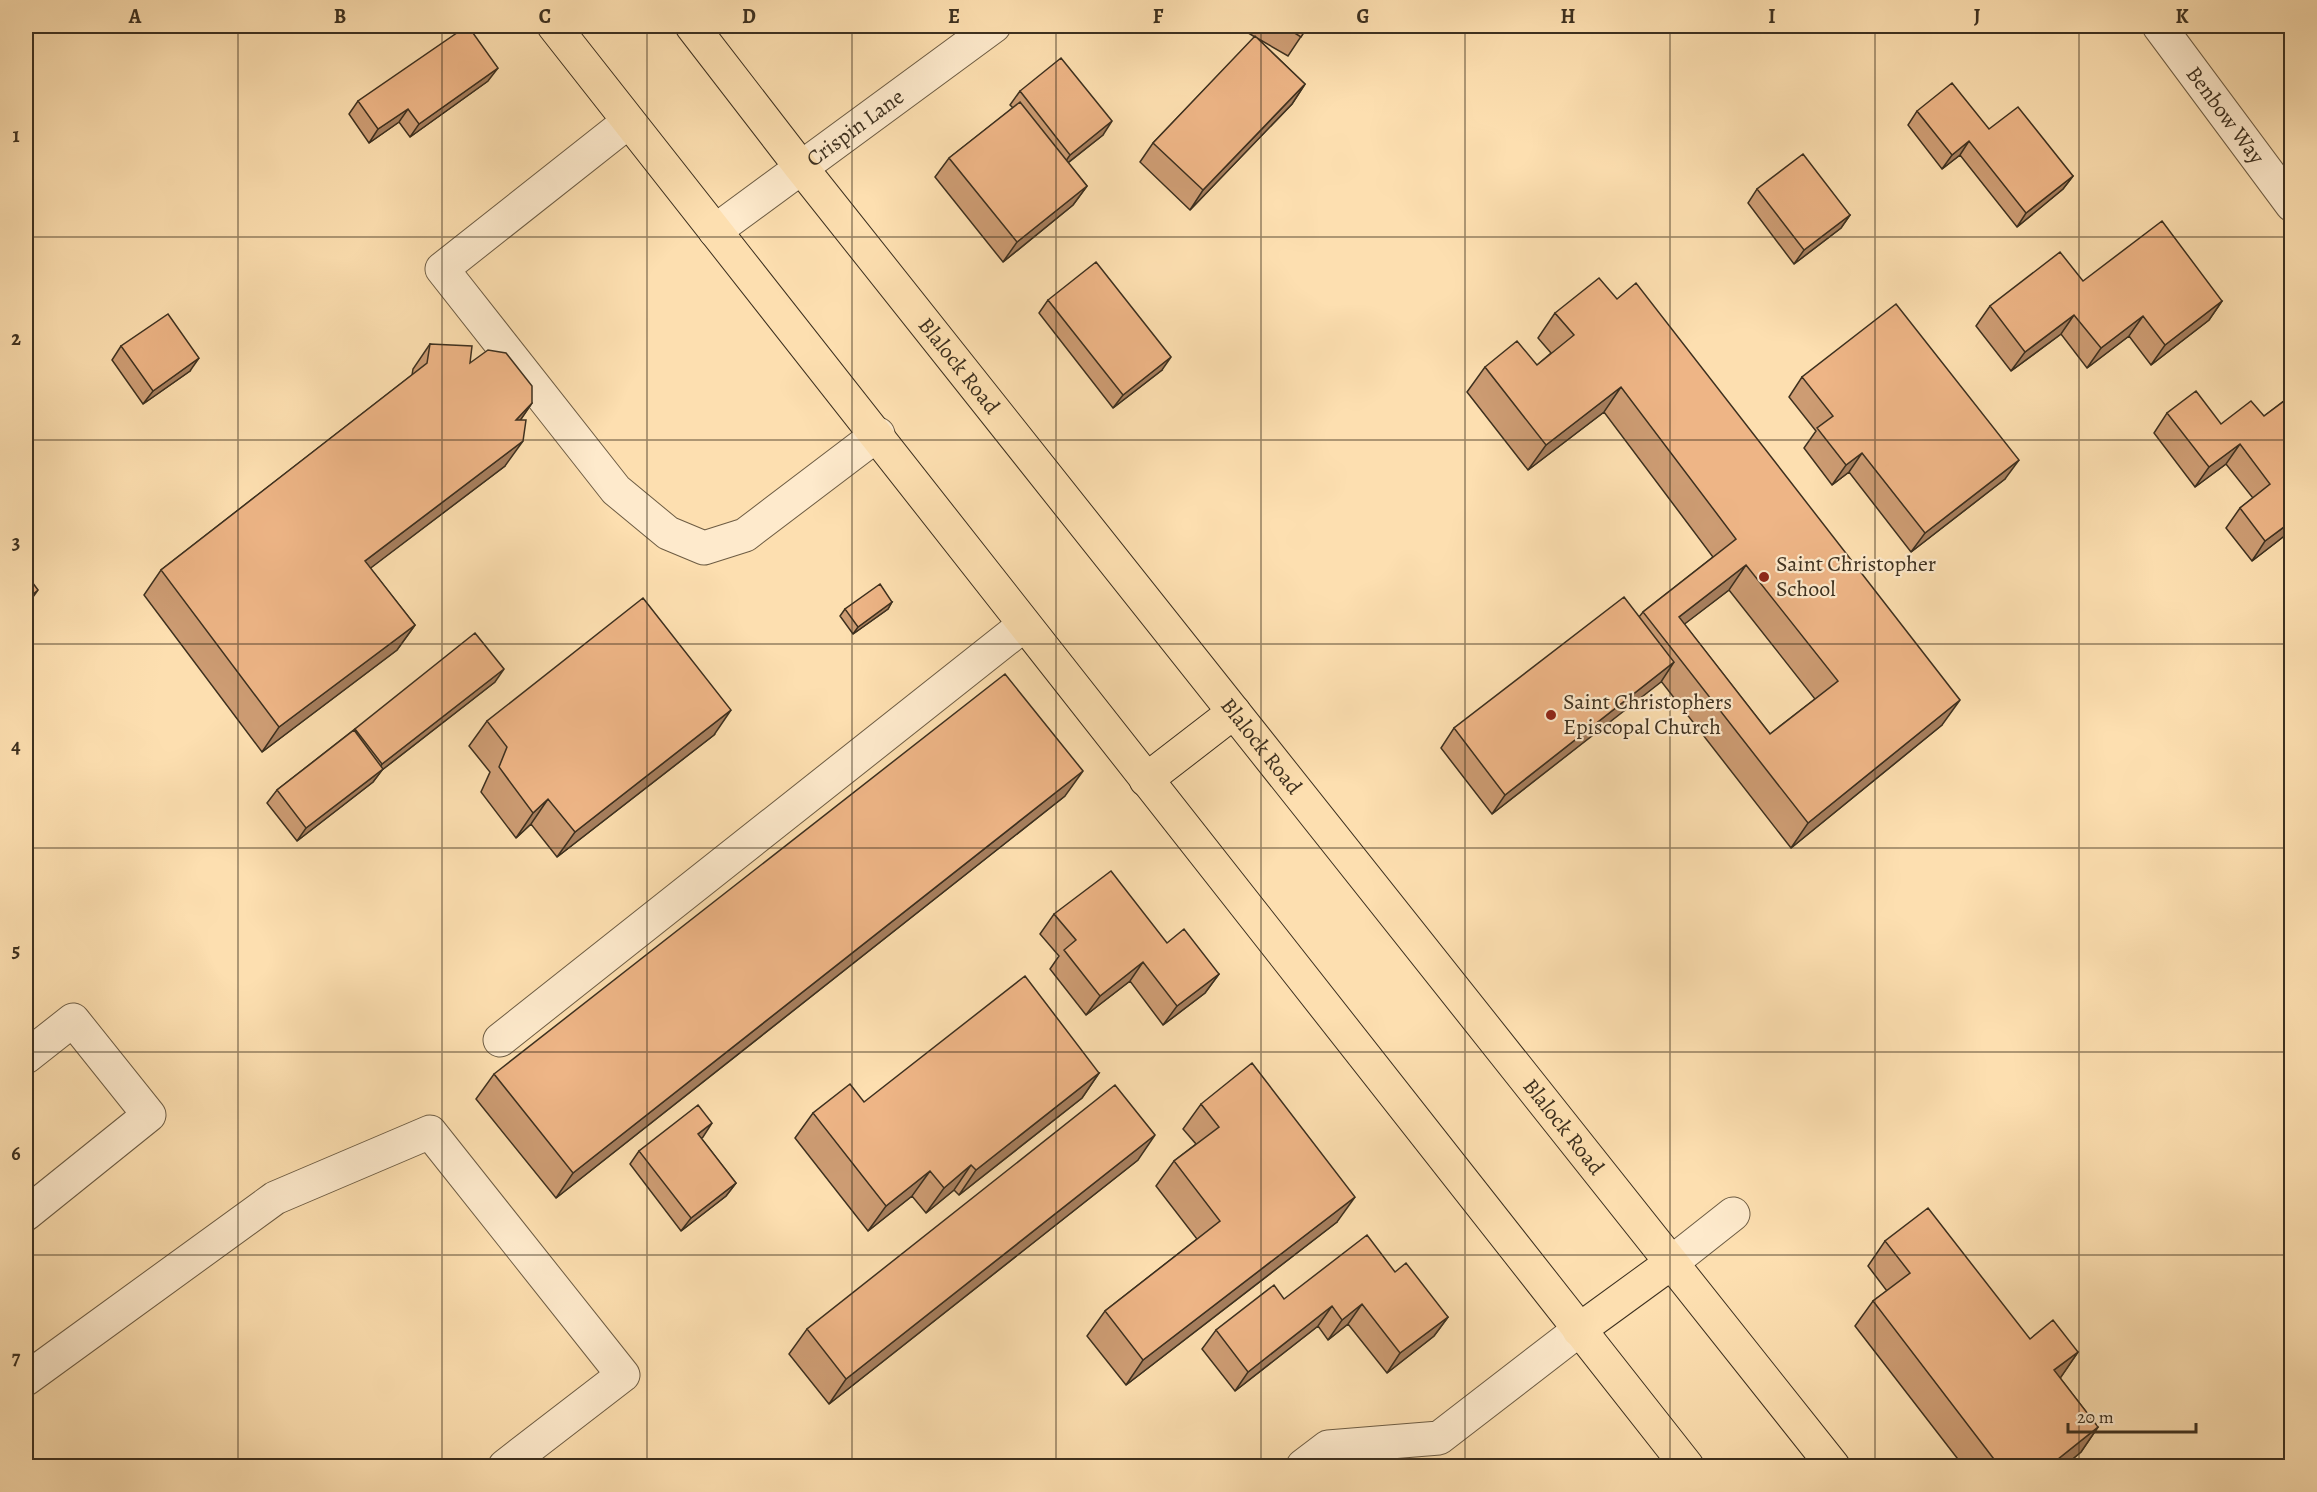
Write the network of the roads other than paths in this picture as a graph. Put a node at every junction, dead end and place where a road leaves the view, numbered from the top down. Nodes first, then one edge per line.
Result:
1 (554, 26) edge
2 (692, 26) edge
3 (994, 26) edge
4 (2159, 26) edge
5 (628, 122) junction
6 (800, 166) junction
7 (2292, 205) edge
8 (715, 231) junction
9 (878, 434) junction
10 (1024, 625) junction
11 (1234, 712) junction
12 (1146, 780) junction
13 (500, 1040) dead end
14 (26, 1057) edge
15 (26, 1214) edge
16 (1733, 1214) dead end
17 (1671, 1263) junction
18 (1579, 1330) junction
19 (26, 1379) edge
20 (505, 1467) edge
21 (1303, 1467) edge
22 (1687, 1467) edge
23 (1833, 1467) edge

1 - 5 main road
2 - 6 main road, Blalock Road
3 - 6 street, Crispin Lane
4 - 7 street, Benbow Way
5 - 8 main road
5 - 9 street
6 - 8 street, Crispin Lane
6 - 11 main road, Blalock Road
8 - 9 main road
9 - 10 main road
10 - 12 main road
10 - 13 street
11 - 12 main road
11 - 17 main road, Blalock Road
12 - 18 main road
14 - 15 street
16 - 17 street
17 - 18 main road
17 - 23 main road, Blalock Road
18 - 21 street
18 - 22 main road
19 - 20 street

